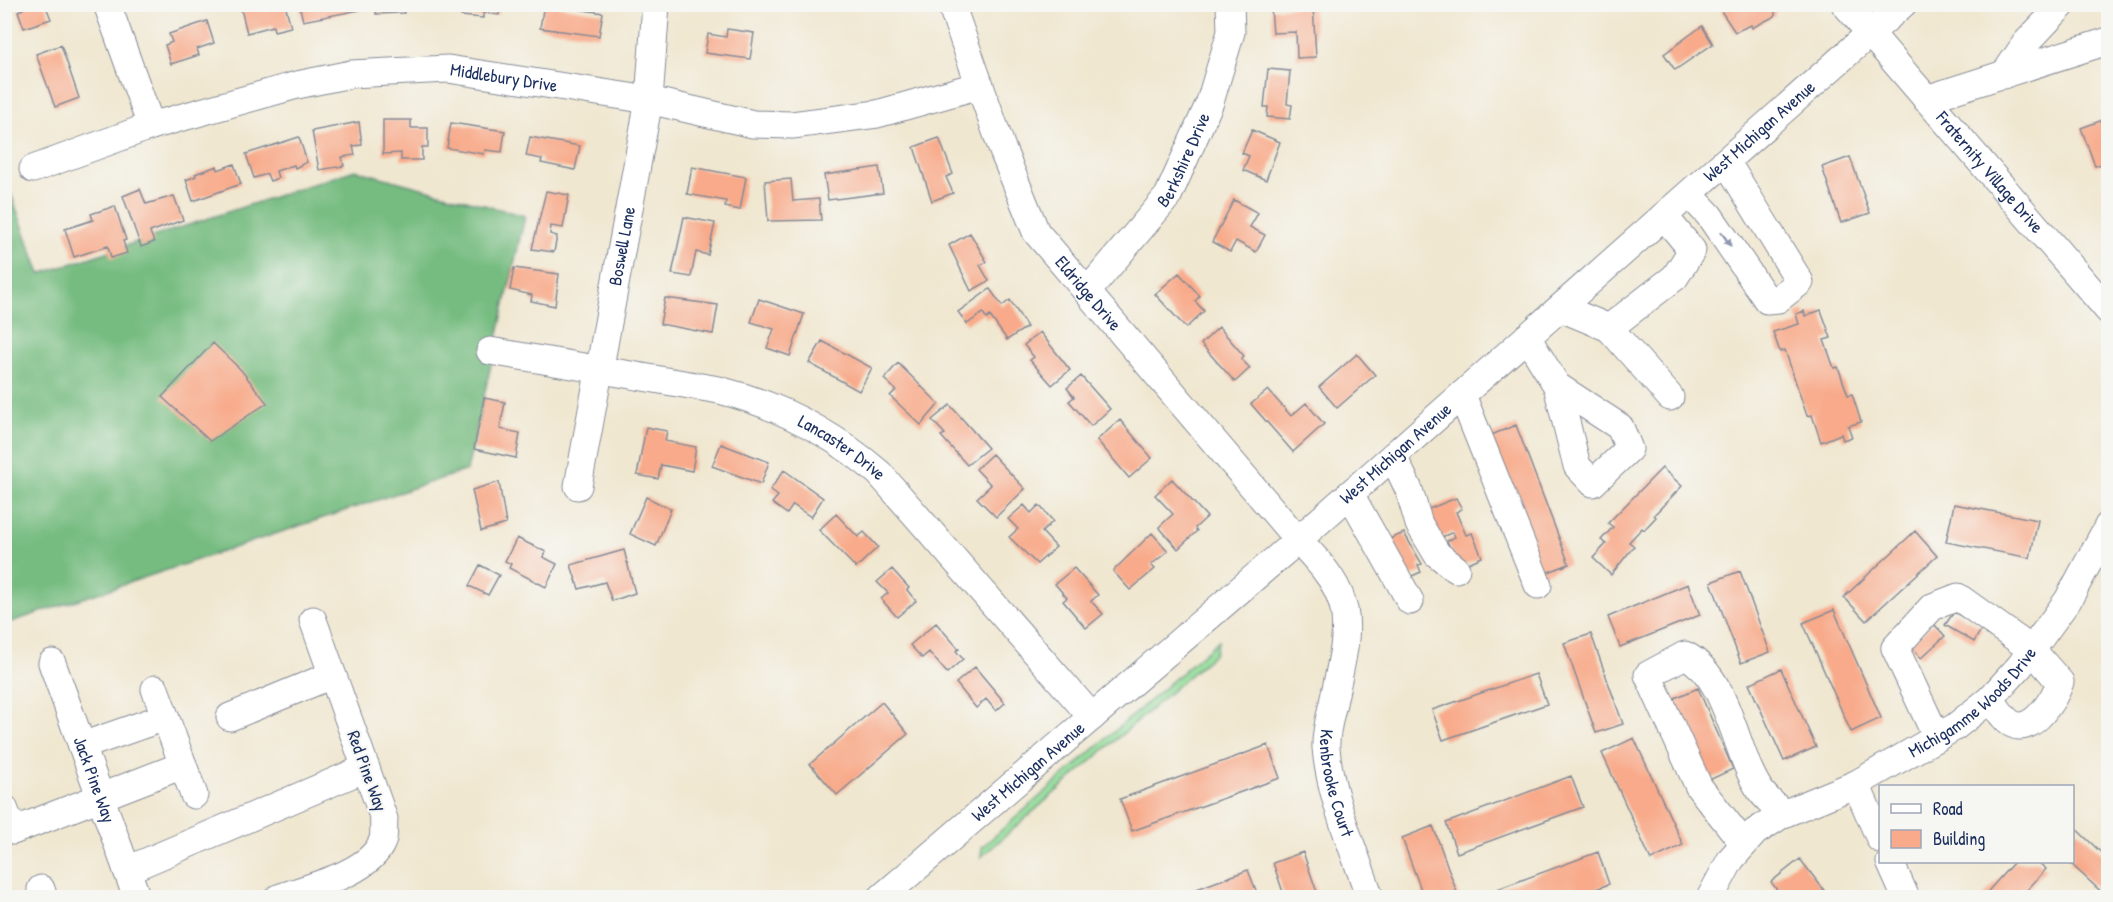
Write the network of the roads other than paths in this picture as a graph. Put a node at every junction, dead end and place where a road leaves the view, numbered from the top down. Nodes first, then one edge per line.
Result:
1 (106, 4) edge
2 (656, 4) edge
3 (951, 4) edge
4 (1230, 4) edge
5 (1845, 4) edge
6 (1903, 4) edge
7 (2063, 4) edge
8 (1869, 34) junction
9 (2109, 41) edge
10 (2004, 75) junction
11 (980, 85) junction
12 (1926, 99) junction
13 (649, 100) junction
14 (151, 126) junction
15 (1726, 161) junction
16 (33, 169) dead end
17 (1689, 194) junction
18 (1664, 216) junction
19 (1087, 292) junction
20 (1561, 308) junction
21 (2109, 310) edge
22 (1609, 328) junction
23 (1527, 338) junction
24 (490, 351) dead end
25 (599, 370) junction
26 (1557, 386) dead end
27 (1462, 395) junction
28 (1670, 397) dead end
29 (1393, 456) junction
30 (578, 486) dead end
31 (1350, 494) junction
32 (2109, 526) edge
33 (1298, 540) junction
34 (1456, 569) dead end
35 (1538, 585) dead end
36 (1410, 601) dead end
37 (313, 620) dead end
38 (2032, 650) junction
39 (52, 663) dead end
40 (333, 675) junction
41 (155, 689) dead end
42 (1990, 699) junction
43 (165, 717) junction
44 (230, 717) dead end
45 (1092, 717) junction
46 (1937, 738) junction
47 (82, 746) junction
48 (183, 765) junction
49 (366, 768) junction
50 (1856, 784) junction
51 (194, 795) dead end
52 (100, 796) junction
53 (4, 808) edge
54 (1783, 814) junction
55 (1879, 835) edge
56 (1744, 844) junction
57 (1891, 863) edge
58 (127, 870) junction
59 (309, 892) edge
60 (137, 897) edge
61 (278, 897) edge
62 (881, 897) edge
63 (1370, 897) edge
64 (1710, 897) edge
65 (1906, 897) edge

1 - 14 street
2 - 13 street, Boswell Lane
3 - 11 street, Eldridge Drive
4 - 19 street, Berkshire Drive
5 - 8 street, Fraternity Village Drive
6 - 8 street, West Michigan Avenue
7 - 10 street
8 - 12 street, Fraternity Village Drive
8 - 15 street, West Michigan Avenue
9 - 10 street
10 - 12 street
11 - 13 street, Middlebury Drive
11 - 19 street, Eldridge Drive
12 - 21 street, Fraternity Village Drive
13 - 14 street, Middlebury Drive
13 - 25 street, Boswell Lane
14 - 16 street, Middlebury Drive
15 - 17 street, West Michigan Avenue
17 -> 15 street
17 - 18 street, West Michigan Avenue
18 - 20 street, West Michigan Avenue
18 - 22 street
19 - 33 street, Eldridge Drive
20 - 22 street
20 - 23 street, West Michigan Avenue
22 - 28 street
23 - 26 street
23 - 27 street, West Michigan Avenue
24 - 25 street, Lancaster Drive
25 - 30 street, Boswell Lane
25 - 45 street, Lancaster Drive
27 - 29 street, West Michigan Avenue
27 - 35 street
29 - 31 street, West Michigan Avenue
29 - 34 street
31 - 33 street, West Michigan Avenue
31 - 36 street
32 - 38 street, Michigamme Woods Drive
33 - 45 street, West Michigan Avenue
33 - 63 street, Kenbrooke Court
37 - 40 street, Red Pine Way
38 - 42 street, Michigamme Woods Drive
38 - 42 street
38 - 46 street
39 - 47 street, Jack Pine Way
40 - 44 street
40 - 49 street, Red Pine Way
41 - 43 street
42 - 46 street, Michigamme Woods Drive
43 - 47 street
43 - 48 street
45 - 62 street, West Michigan Avenue
46 - 50 street, Michigamme Woods Drive
47 - 52 street, Jack Pine Way
48 - 51 street
48 - 52 street
49 - 58 street
49 - 59 street, Red Pine Way
50 - 54 street, Michigamme Woods Drive
50 - 55 street
52 - 53 street
52 - 58 street, Jack Pine Way
54 - 56 street, Michigamme Woods Drive
54 - 56 street
56 - 64 street, Michigamme Woods Drive
57 - 65 street
58 - 60 street, Jack Pine Way
59 - 61 street, Red Pine Way

